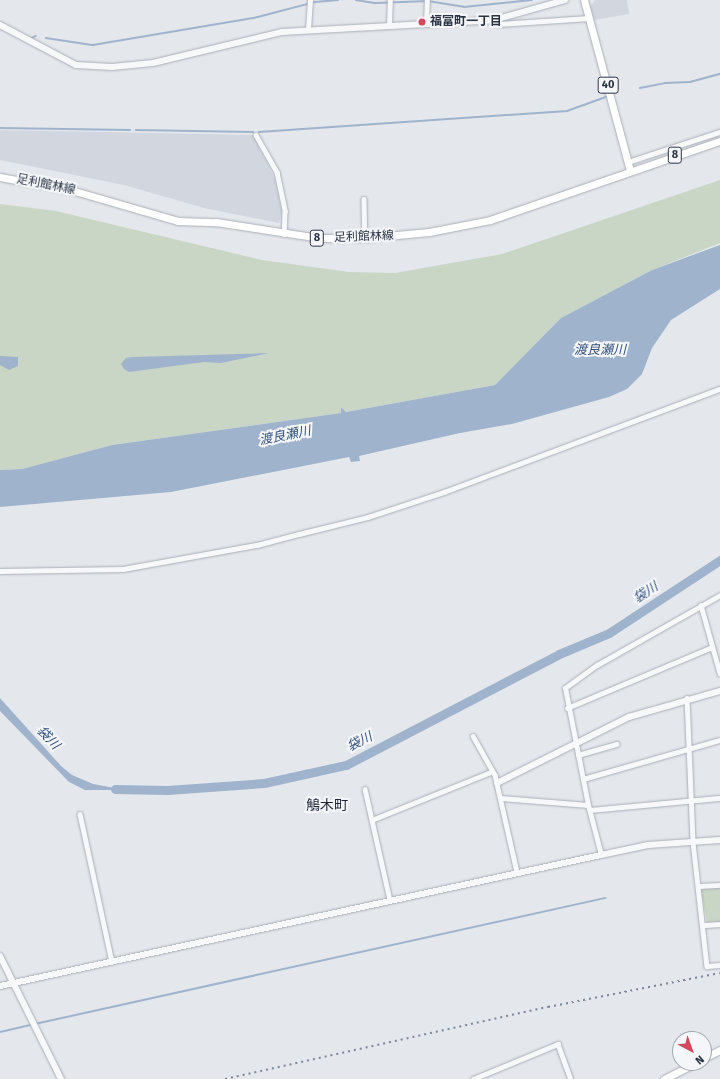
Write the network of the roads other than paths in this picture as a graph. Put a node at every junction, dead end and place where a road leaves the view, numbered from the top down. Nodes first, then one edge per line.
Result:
1 (310, 0) edge
2 (390, 0) edge
3 (427, 0) edge
4 (564, 0) edge
5 (584, 0) edge
6 (589, 18) junction
7 (494, 20) junction
8 (426, 24) junction
9 (0, 25) edge
10 (389, 25) junction
11 (308, 29) junction
12 (720, 132) edge
13 (256, 134) dead end
14 (720, 141) edge
15 (628, 162) junction
16 (630, 171) junction
17 (0, 177) edge
18 (364, 199) dead end
19 (284, 234) junction
20 (365, 238) junction
21 (720, 388) edge
22 (0, 571) edge
23 (720, 595) edge
24 (701, 606) junction
25 (712, 646) junction
26 (720, 673) edge
27 (720, 691) edge
28 (687, 698) junction
29 (567, 708) junction
30 (473, 736) dead end
31 (720, 740) edge
32 (575, 742) junction
33 (616, 744) dead end
34 (689, 749) junction
35 (578, 755) junction
36 (491, 772) junction
37 (583, 779) junction
38 (497, 783) junction
39 (366, 789) dead end
40 (501, 798) junction
41 (720, 798) edge
42 (692, 801) junction
43 (588, 805) junction
44 (590, 810) junction
45 (80, 814) dead end
46 (374, 819) junction
47 (720, 840) edge
48 (693, 842) junction
49 (601, 854) junction
50 (517, 872) junction
51 (720, 885) edge
52 (699, 886) junction
53 (390, 900) junction
54 (720, 924) edge
55 (705, 925) junction
56 (0, 956) edge
57 (112, 962) junction
58 (720, 965) edge
59 (13, 984) junction
60 (0, 986) edge
61 (680, 1071) edge
62 (61, 1079) edge
63 (473, 1079) edge
64 (571, 1079) edge
65 (664, 1079) edge

1 - 11 street
2 - 10 street
3 - 8 street
4 - 7 street
5 - 6 main road, 40
6 - 7 street
6 - 15 main road, 40
7 - 8 street
8 - 10 street
9 - 11 street
10 - 11 street
12 - 15 street
13 - 19 street
14 - 16 main road, 足利館林線 / 8
15 - 16 main road, 40
16 - 20 main road, 足利館林線 / 8
17 - 19 main road, 足利館林線 / 8
18 - 20 street
19 - 20 main road, 足利館林線 / 8
21 - 22 street
23 - 24 street
24 - 25 street
24 - 29 street
25 - 26 street
25 - 29 street
27 - 28 street
28 - 32 street
28 - 34 street
29 - 32 street
30 - 36 street
31 - 34 street
32 - 35 street
32 - 38 street
33 - 35 street
34 - 37 street
34 - 42 street
35 - 37 street
36 - 38 street
36 - 46 street
37 - 43 street
38 - 40 street
39 - 46 street
40 - 43 street
40 - 50 street
41 - 42 street
42 - 44 street
42 - 48 street
43 - 44 street
44 - 49 street
45 - 57 street
46 - 53 street
47 - 48 street
48 - 49 street
48 - 52 street
49 - 50 street
50 - 53 street
51 - 52 street
52 - 55 street
53 - 57 street
54 - 55 street
55 - 58 street
56 - 59 street
57 - 59 street
59 - 60 street
59 - 62 street
61 - 65 main road
63 - 64 street

